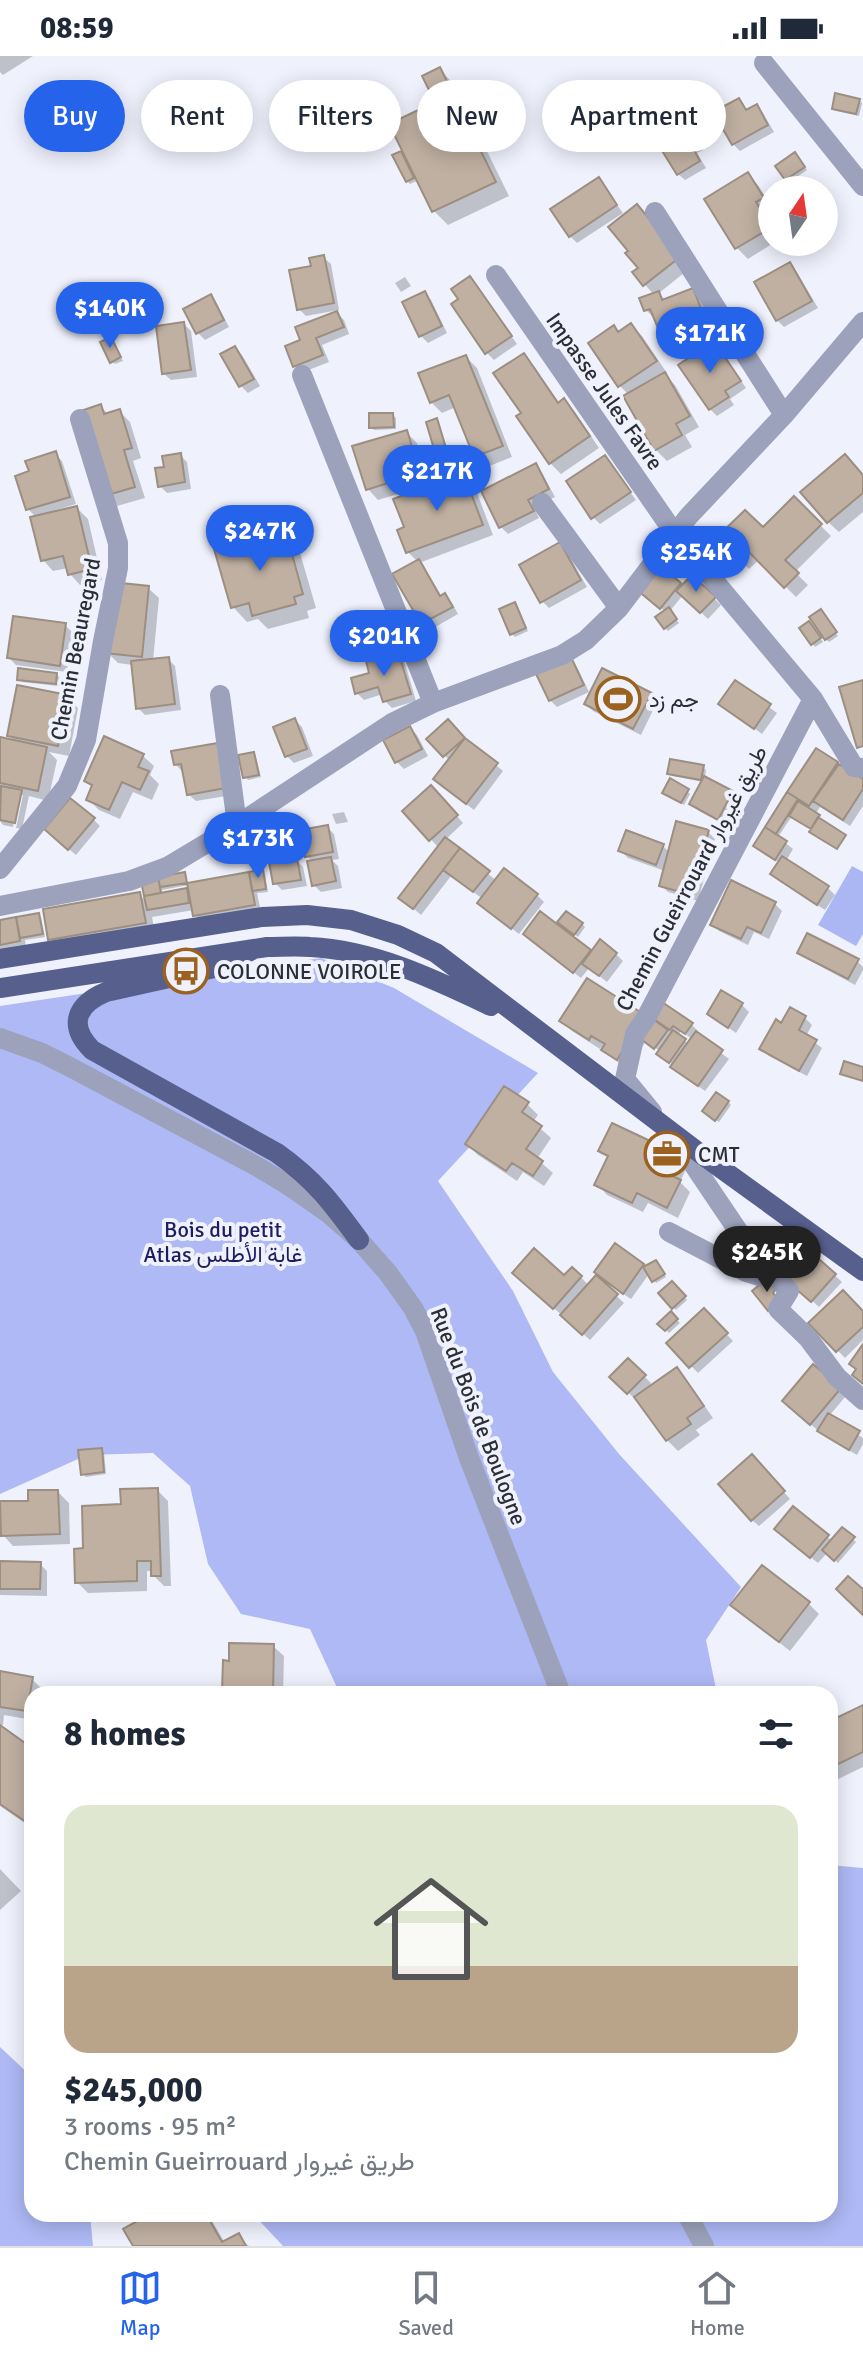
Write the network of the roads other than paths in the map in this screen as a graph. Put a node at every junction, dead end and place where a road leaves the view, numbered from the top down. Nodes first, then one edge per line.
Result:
1 (764, 63) dead end
2 (863, 186) edge
3 (655, 212) dead end
4 (496, 275) dead end
5 (863, 322) edge
6 (302, 375) dead end
7 (784, 415) junction
8 (80, 419) dead end
9 (542, 503) dead end
10 (675, 534) junction
11 (619, 608) junction
12 (220, 695) dead end
13 (813, 699) junction
14 (433, 703) junction
15 (863, 768) edge
16 (237, 825) junction
17 (0, 869) edge
18 (0, 906) edge
19 (254, 949) junction
20 (0, 959) edge
21 (0, 988) edge
22 (527, 1022) junction
23 (0, 1038) edge
24 (658, 1121) junction
25 (694, 1149) junction
26 (669, 1232) dead end
27 (359, 1240) junction
28 (863, 1271) edge
29 (759, 1276) junction
30 (863, 1400) edge
31 (558, 1686) edge
32 (691, 2222) edge
33 (704, 2246) edge

1 - 2 street
3 - 7 street
4 - 10 street, Impasse Jules Favre
5 - 7 street
6 - 14 street
7 - 10 street
8 - 17 street, Chemin Beauregard
9 - 11 street
10 - 11 street
10 - 13 street, Impasse Jules Favre
11 - 14 street
12 - 16 street
13 - 15 street, Impasse Jules Favre
13 - 24 street, Chemin Gueirrouard طريق غيروار
14 - 16 street
16 - 18 street
19 - 21 main road
19 - 22 main road
19 - 27 main road
20 - 22 main road
22 - 24 main road
23 - 27 street, Rue du Bois de Boulogne
24 - 25 main road
25 - 28 main road
25 - 29 street
26 - 29 street
27 - 31 street, Rue du Bois de Boulogne
29 - 30 street
32 - 33 street

